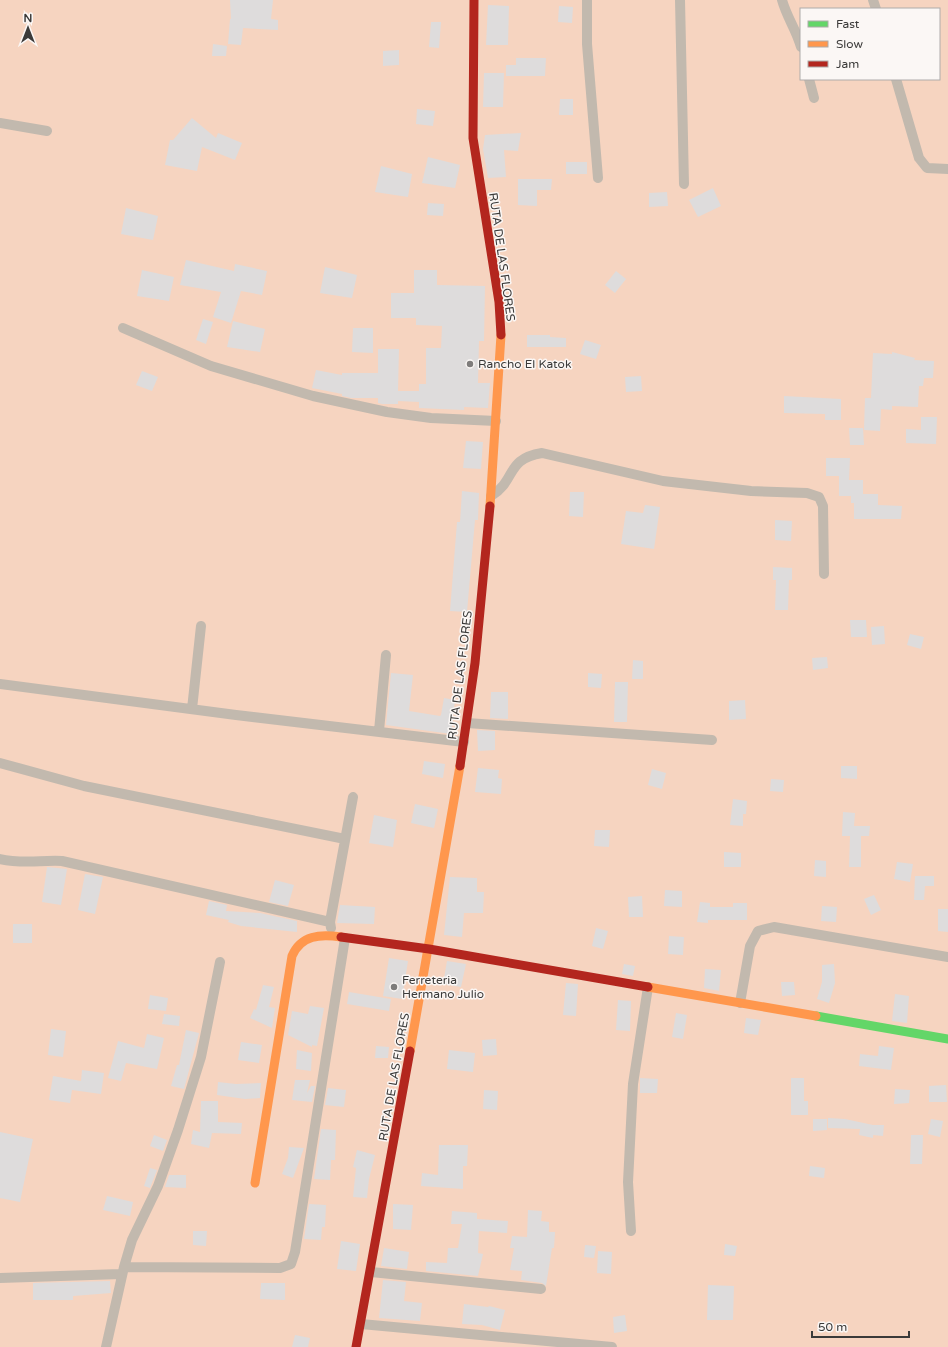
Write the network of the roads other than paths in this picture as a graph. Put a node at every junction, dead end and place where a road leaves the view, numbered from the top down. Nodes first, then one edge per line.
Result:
1 (474, 0) edge
2 (587, 0) edge
3 (680, 0) edge
4 (782, 0) edge
5 (800, 43) edge
6 (809, 80) edge
7 (896, 80) edge
8 (814, 98) dead end
9 (0, 123) edge
10 (47, 131) dead end
11 (948, 169) edge
12 (598, 178) dead end
13 (684, 184) dead end
14 (123, 328) dead end
15 (496, 421) junction
16 (491, 496) junction
17 (824, 574) dead end
18 (201, 626) dead end
19 (386, 655) dead end
20 (0, 684) edge
21 (192, 709) junction
22 (467, 723) junction
23 (379, 731) junction
24 (712, 740) dead end
25 (464, 742) junction
26 (0, 763) edge
27 (353, 797) dead end
28 (345, 839) junction
29 (0, 858) edge
30 (330, 922) junction
31 (332, 936) junction
32 (345, 938) junction
33 (429, 949) junction
34 (948, 957) edge
35 (220, 962) dead end
36 (648, 987) junction
37 (740, 1003) junction
38 (948, 1039) edge
39 (255, 1183) dead end
40 (631, 1231) dead end
41 (123, 1271) junction
42 (371, 1272) junction
43 (0, 1278) edge
44 (541, 1289) dead end
45 (361, 1324) junction
46 (106, 1347) edge
47 (356, 1347) edge
48 (612, 1347) edge

1 - 15 main road, RUTA DE LAS FLORES
2 - 12 street
3 - 13 street
4 - 5 street
6 - 8 street
7 - 11 street
9 - 10 street
14 - 15 street
15 - 16 main road, RUTA DE LAS FLORES
16 - 17 street
16 - 22 main road, RUTA DE LAS FLORES
18 - 21 street
19 - 23 street
20 - 21 street
21 - 23 street
22 - 24 street
22 - 25 main road, RUTA DE LAS FLORES
23 - 25 street
25 - 33 main road, RUTA DE LAS FLORES
26 - 28 street
27 - 28 street
28 - 30 street
29 - 30 street
30 - 31 street
31 - 32 main road
31 - 39 main road
32 - 33 main road
32 - 41 street
33 - 36 main road
33 - 42 main road, RUTA DE LAS FLORES
34 - 37 street
35 - 41 street
36 - 37 main road
36 - 40 street
37 - 38 main road
41 - 43 street
41 - 46 street
42 - 44 street
42 - 45 main road, RUTA DE LAS FLORES
45 - 47 main road, RUTA DE LAS FLORES
45 - 48 street

